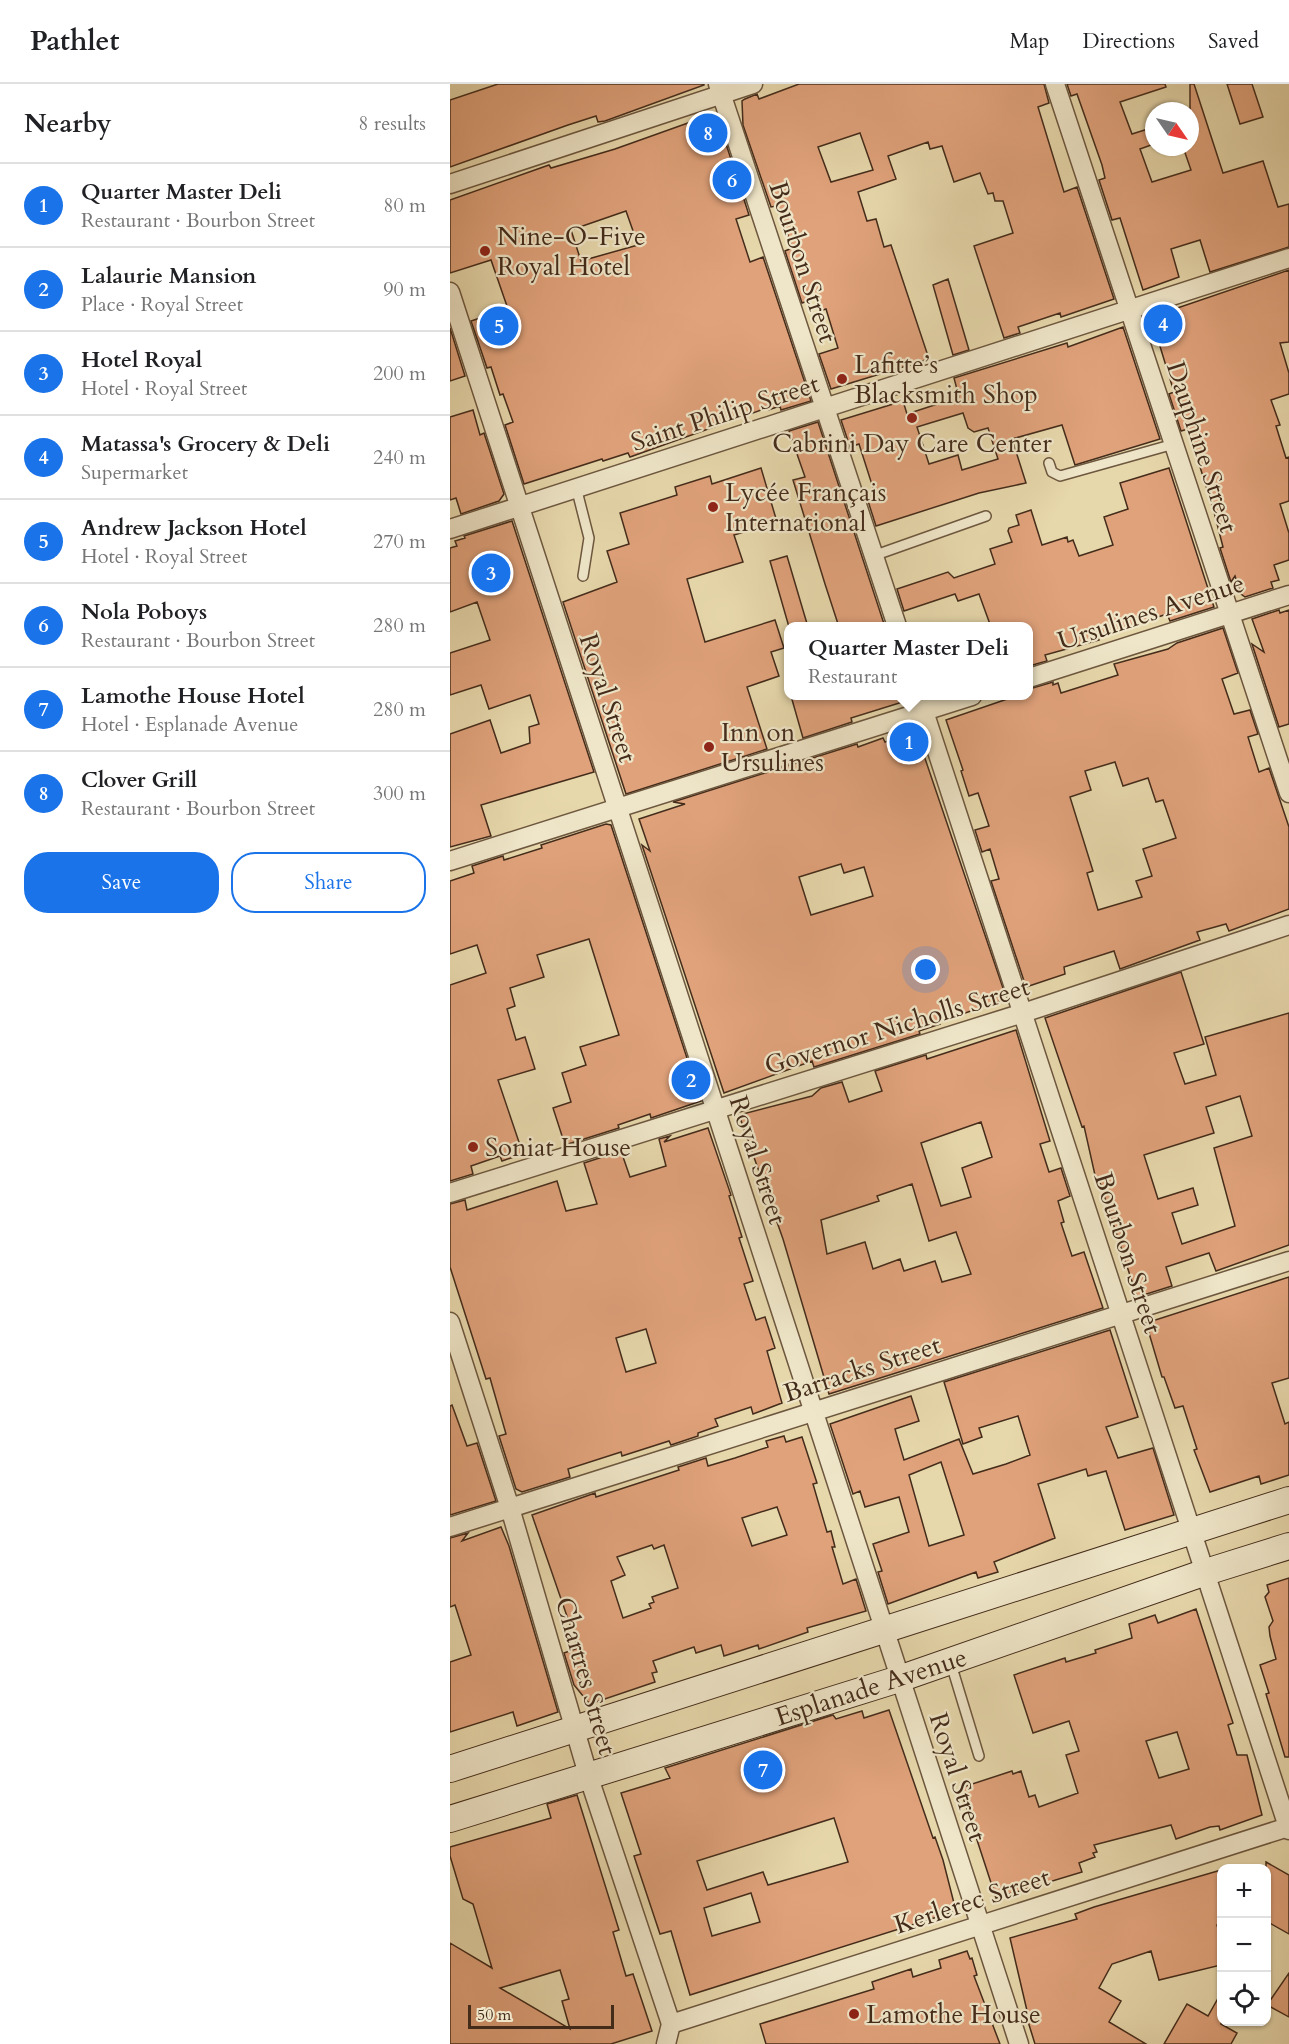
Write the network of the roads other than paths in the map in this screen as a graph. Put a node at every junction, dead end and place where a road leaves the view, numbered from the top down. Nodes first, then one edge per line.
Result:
1 (753, 84) edge
2 (1055, 84) edge
3 (720, 89) edge
4 (450, 184) edge
5 (1289, 258) edge
6 (450, 292) edge
7 (1129, 309) junction
8 (825, 408) junction
9 (1174, 444) junction
10 (1049, 463) dead end
11 (576, 487) junction
12 (519, 506) junction
13 (986, 516) dead end
14 (450, 529) edge
15 (873, 556) junction
16 (583, 576) dead end
17 (1289, 595) edge
18 (1231, 614) junction
19 (895, 622) edge
20 (1033, 677) edge
21 (943, 700) edge
22 (922, 703) edge
23 (1289, 793) edge
24 (617, 808) junction
25 (450, 861) edge
26 (1289, 926) edge
27 (1023, 1013) junction
28 (715, 1109) junction
29 (450, 1193) edge
30 (1289, 1261) edge
31 (1121, 1313) junction
32 (450, 1322) edge
33 (812, 1411) junction
34 (1289, 1500) edge
35 (510, 1508) junction
36 (450, 1527) edge
37 (1191, 1531) junction
38 (1289, 1546) edge
39 (1206, 1572) junction
40 (884, 1632) junction
41 (950, 1661) junction
42 (899, 1679) junction
43 (576, 1730) junction
44 (979, 1756) dead end
45 (450, 1769) edge
46 (589, 1778) junction
47 (450, 1819) edge
48 (1288, 1828) edge
49 (979, 1925) junction
50 (671, 2024) junction
51 (666, 2044) edge
52 (1019, 2044) edge

1 - 3 street
2 - 7 street, Dauphine Street
3 - 4 street
3 - 8 street, Bourbon Street
5 - 7 street, Saint Philip Street
6 - 12 street, Royal Street
7 - 8 street, Saint Philip Street
7 - 9 street, Dauphine Street
8 - 11 street, Saint Philip Street
8 - 15 street, Bourbon Street
9 - 10 lane
9 - 18 street, Dauphine Street
11 - 12 street, Saint Philip Street
11 - 16 lane
12 - 14 street, Saint Philip Street
12 - 24 street, Royal Street
13 - 15 lane
15 - 19 street, Bourbon Street
17 - 18 street, Ursulines Avenue
18 - 20 street, Ursulines Avenue
18 - 23 street, Dauphine Street
21 - 22 street
22 - 24 street
22 - 27 street, Bourbon Street
24 - 25 street
24 - 28 street, Royal Street
26 - 27 street, Governor Nicholls Street
27 - 28 street, Governor Nicholls Street
27 - 31 street, Bourbon Street
28 - 29 street, Governor Nicholls Street
28 - 33 street, Royal Street
30 - 31 street, Barracks Street
31 - 33 street, Barracks Street
31 - 37 street, Bourbon Street
32 - 35 street, Chartres Street
33 - 35 street, Barracks Street
33 - 40 street, Royal Street
34 - 37 street, Esplanade Avenue
35 - 36 street, Barracks Street
35 - 43 street, Chartres Street
37 - 39 street, Bourbon Street
37 - 40 street, Esplanade Avenue
38 - 39 street, Esplanade Avenue
39 - 41 street, Esplanade Avenue
39 - 48 street, Bourbon Street
40 - 42 street, Royal Street
40 - 43 street, Esplanade Avenue
41 - 42 street, Esplanade Avenue
41 - 44 lane
42 - 46 street, Esplanade Avenue
42 - 49 street, Royal Street
43 - 45 street, Esplanade Avenue
43 - 46 street, Chartres Street
46 - 47 street, Esplanade Avenue
46 - 50 street, Chartres Street
48 - 49 street, Kerlerec Street
49 - 50 street, Kerlerec Street
49 - 52 street, Royal Street
50 - 51 street

